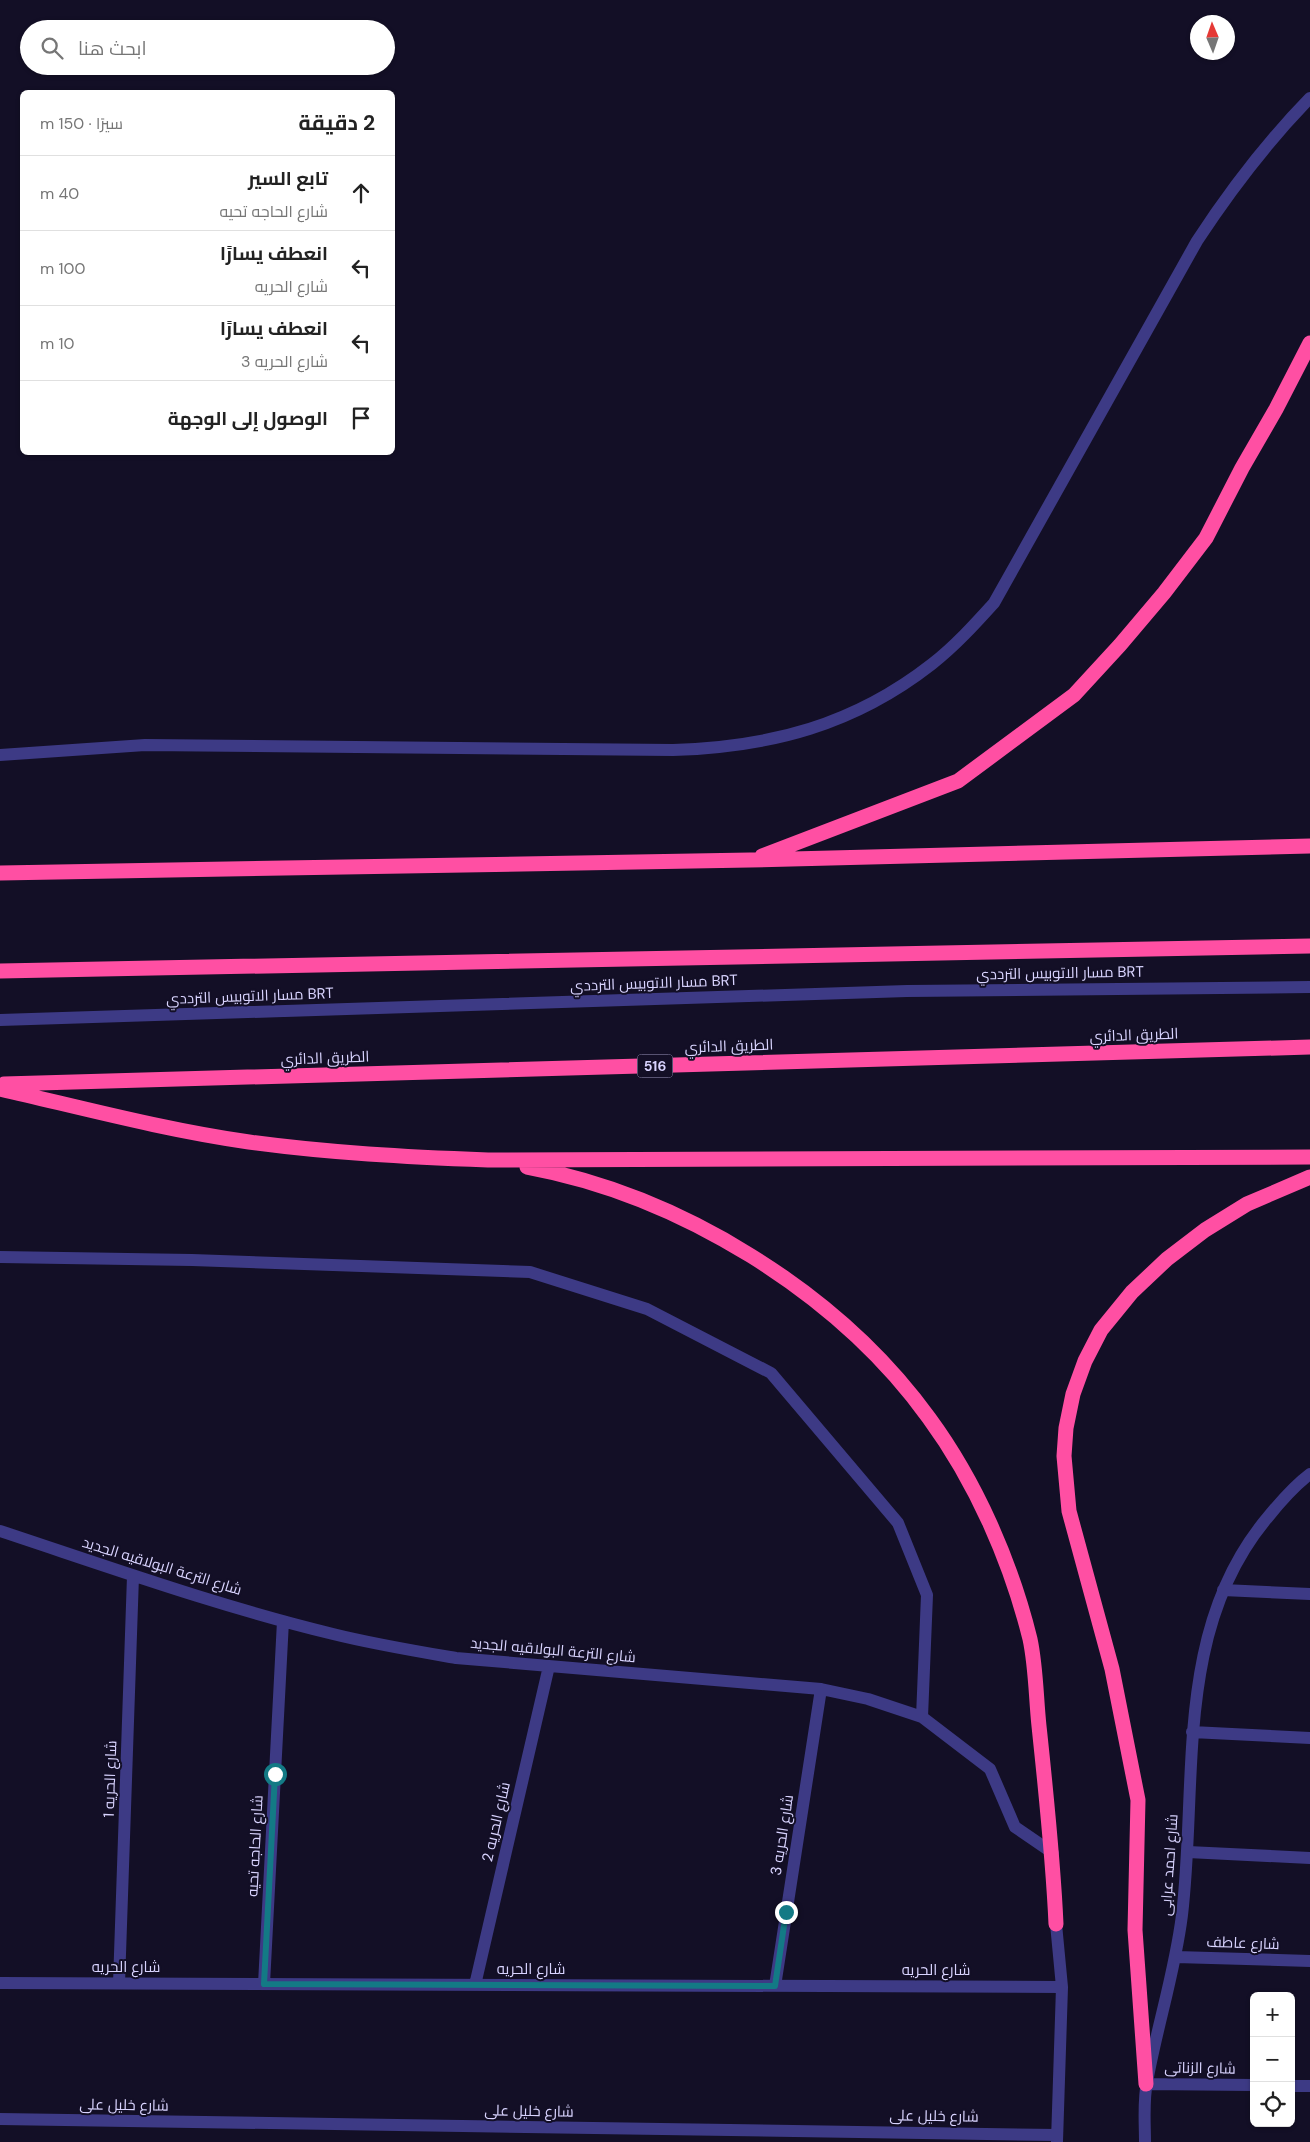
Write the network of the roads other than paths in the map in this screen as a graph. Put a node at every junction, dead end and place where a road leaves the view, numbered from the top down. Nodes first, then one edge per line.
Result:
1 (1310, 98) edge
2 (1310, 343) edge
3 (0, 755) edge
4 (1310, 846) edge
5 (750, 860) junction
6 (0, 873) edge
7 (1310, 946) edge
8 (0, 971) edge
9 (1310, 987) edge
10 (0, 1020) edge
11 (1310, 1047) edge
12 (0, 1084) edge
13 (0, 1089) edge
14 (1310, 1157) edge
15 (488, 1160) junction
16 (1310, 1177) edge
17 (0, 1257) edge
18 (1310, 1474) edge
19 (0, 1531) edge
20 (133, 1576) junction
21 (1223, 1590) junction
22 (1310, 1594) edge
23 (282, 1621) junction
24 (549, 1666) junction
25 (821, 1689) junction
26 (922, 1717) junction
27 (1192, 1732) junction
28 (1310, 1738) edge
29 (1188, 1852) junction
30 (1053, 1853) junction
31 (1310, 1858) edge
32 (1056, 1924) joint
33 (1176, 1957) junction
34 (1310, 1961) edge
35 (0, 1982) edge
36 (119, 1983) junction
37 (264, 1984) junction
38 (475, 1985) junction
39 (775, 1986) junction
40 (1062, 1987) junction
41 (1146, 2084) junction
42 (1250, 2085) edge
43 (1295, 2086) edge
44 (1310, 2086) edge
45 (0, 2119) edge
46 (1057, 2138) edge
47 (1145, 2142) edge

1 - 3 street
2 - 5 highway
4 - 5 highway
5 - 6 highway
7 - 8 highway
9 - 10 street, مسار الاتوبيس الترددي BRT
11 - 12 highway, الطريق الدائري / 516
13 - 15 highway
14 - 15 highway
15 - 30 highway
16 - 41 highway
17 - 26 street
18 - 21 street
19 - 20 street, شارع الترعة البولاقيه الجديد
20 - 23 street, شارع الترعة البولاقيه الجديد
20 - 36 street, شارع الحريه 1
21 - 22 street
21 - 27 street, شارع احمد عرابى
23 - 24 street, شارع الترعة البولاقيه الجديد
23 - 37 street, شارع الحاجه تحيه
24 - 25 street, شارع الترعة البولاقيه الجديد
24 - 38 street, شارع الحريه 2
25 - 26 street, شارع الترعة البولاقيه الجديد
25 - 39 street, شارع الحريه 3
26 - 30 street, شارع الترعة البولاقيه الجديد
27 - 28 street
27 - 29 street, شارع احمد عرابى
29 - 31 street
29 - 33 street, شارع احمد عرابى
30 - 32 highway
32 - 40 street
33 - 34 street, شارع عاطف
33 - 41 street, شارع احمد عرابى
35 - 36 street, شارع الحريه
36 - 37 street, شارع الحريه
37 - 38 street, شارع الحريه
38 - 39 street, شارع الحريه
39 - 40 street, شارع الحريه
40 - 46 street
41 - 42 street, شارع الزناتى
41 - 47 street, شارع احمد عرابى
43 - 44 street
45 - 46 street, شارع خليل على

